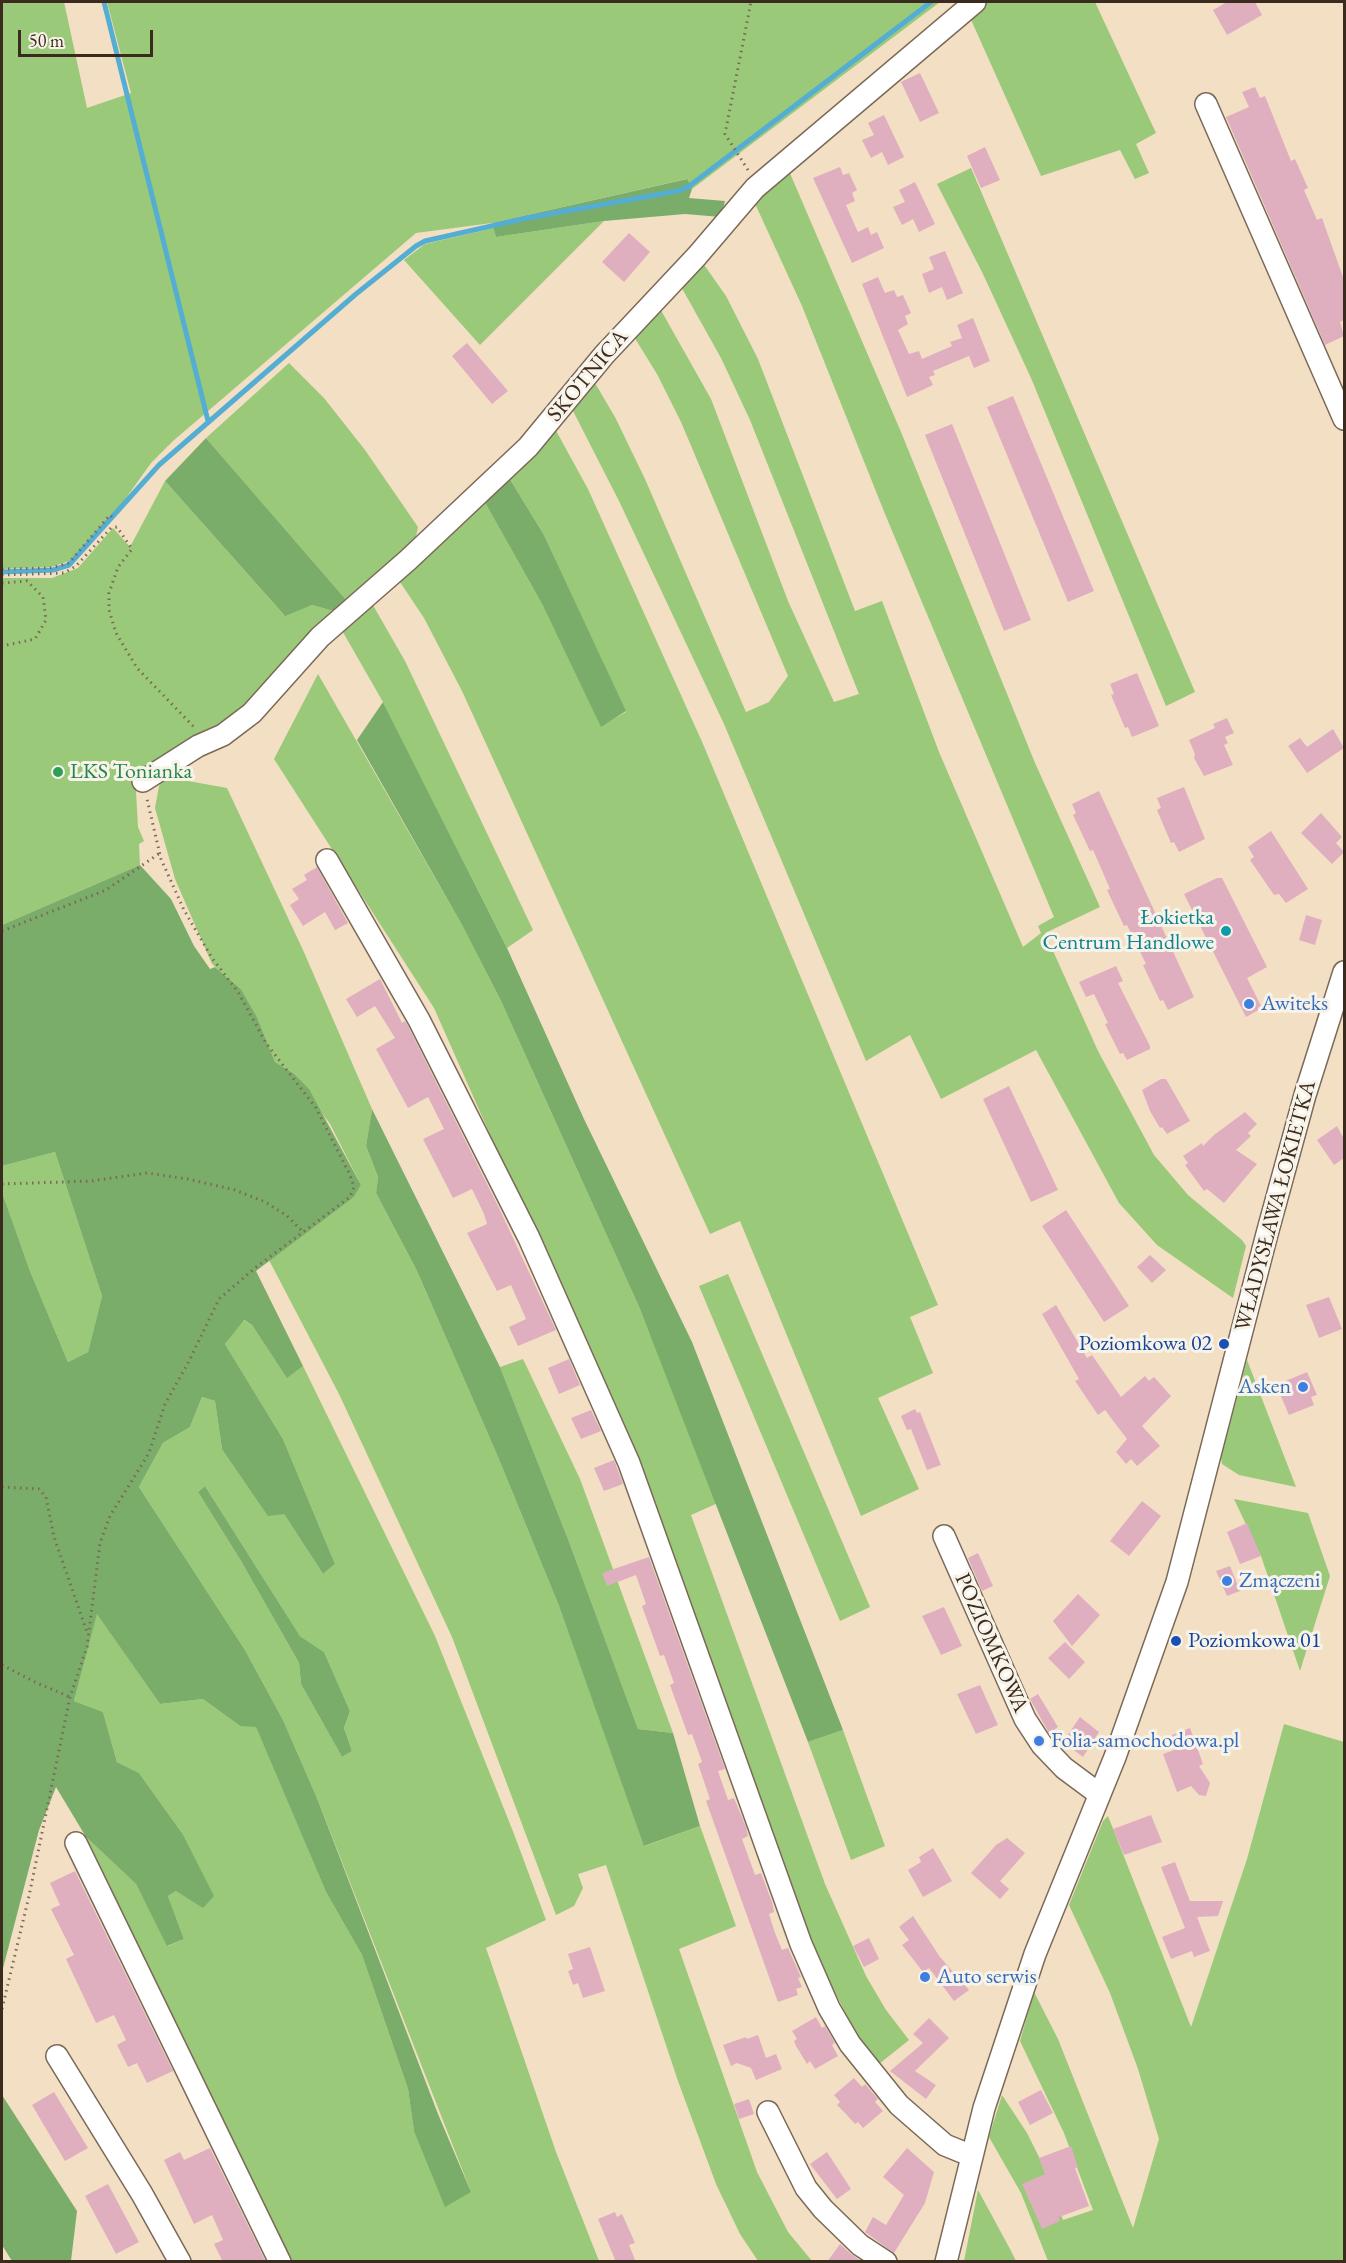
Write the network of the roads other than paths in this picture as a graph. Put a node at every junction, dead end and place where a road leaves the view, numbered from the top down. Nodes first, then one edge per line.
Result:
1 (975, 2) edge
2 (1206, 104) dead end
3 (1344, 419) edge
4 (143, 781) road end
5 (327, 860) dead end
6 (1344, 972) edge
7 (944, 1536) dead end
8 (1099, 1794) junction
9 (76, 1843) dead end
10 (57, 2056) dead end
11 (768, 2112) dead end
12 (972, 2156) junction
13 (180, 2262) edge
14 (280, 2262) edge
15 (886, 2262) edge
16 (946, 2262) edge

1 - 4 street, SKOTNICA
2 - 3 street
5 - 12 street
6 - 8 street, WŁADYSŁAWA ŁOKIETKA
7 - 8 street, POZIOMKOWA
8 - 12 street, WŁADYSŁAWA ŁOKIETKA
9 - 14 street
10 - 13 street
11 - 15 street
12 - 16 street, WŁADYSŁAWA ŁOKIETKA

